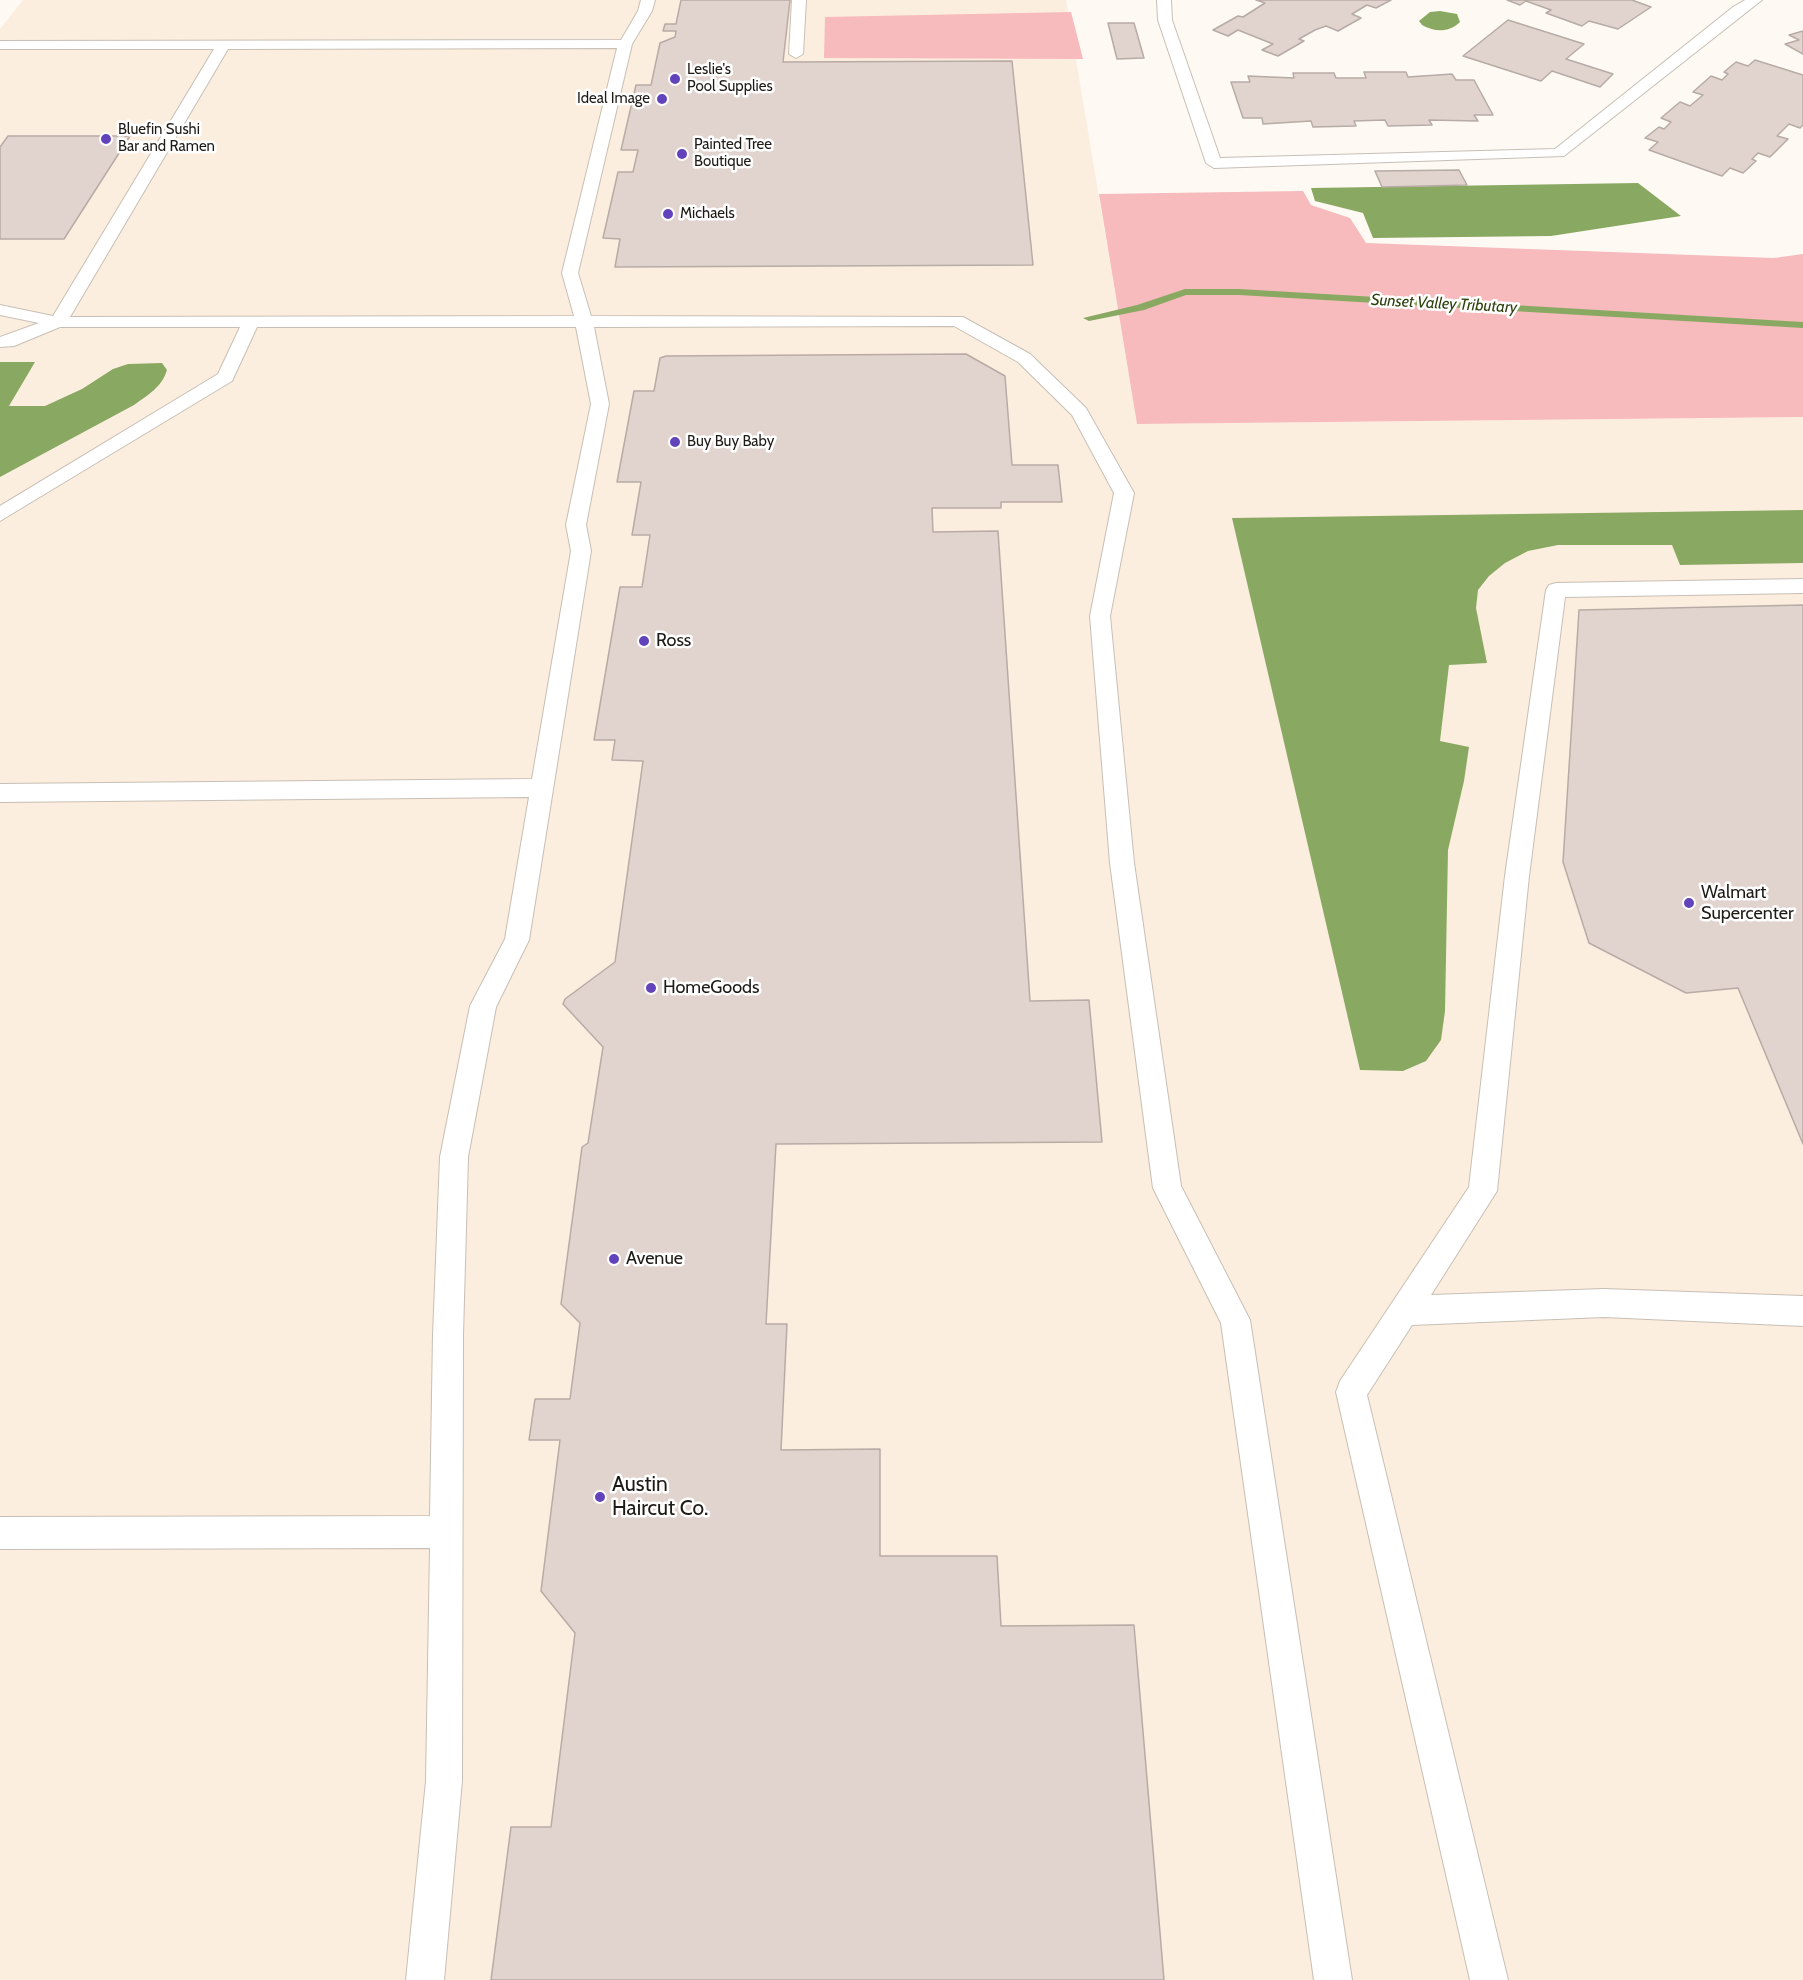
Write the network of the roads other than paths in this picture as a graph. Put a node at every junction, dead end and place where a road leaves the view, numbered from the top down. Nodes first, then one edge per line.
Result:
1 (648, 0) edge
2 (799, 0) edge
3 (1164, 0) edge
4 (1755, 0) edge
5 (224, 44) junction
6 (625, 44) junction
7 (0, 45) edge
8 (796, 54) dead end
9 (0, 310) edge
10 (584, 321) junction
11 (58, 322) junction
12 (251, 322) junction
13 (0, 342) edge
14 (0, 515) edge
15 (1803, 586) edge
16 (543, 788) junction
17 (0, 793) edge
18 (1405, 1311) junction
19 (1803, 1311) edge
20 (447, 1532) junction
21 (0, 1533) edge
22 (425, 1980) edge
23 (1333, 1980) edge
24 (1489, 1980) edge

1 - 6 lane
2 - 8 lane
3 - 4 lane
5 - 6 lane
5 - 7 lane
5 - 11 lane
6 - 10 lane
9 - 11 lane
10 - 12 lane
10 - 16 lane
10 - 23 lane
11 - 12 lane
11 - 13 lane
12 - 14 lane
15 - 18 lane
16 - 17 lane
16 - 20 lane
18 - 19 lane
18 - 24 lane
20 - 21 lane
20 - 22 lane

